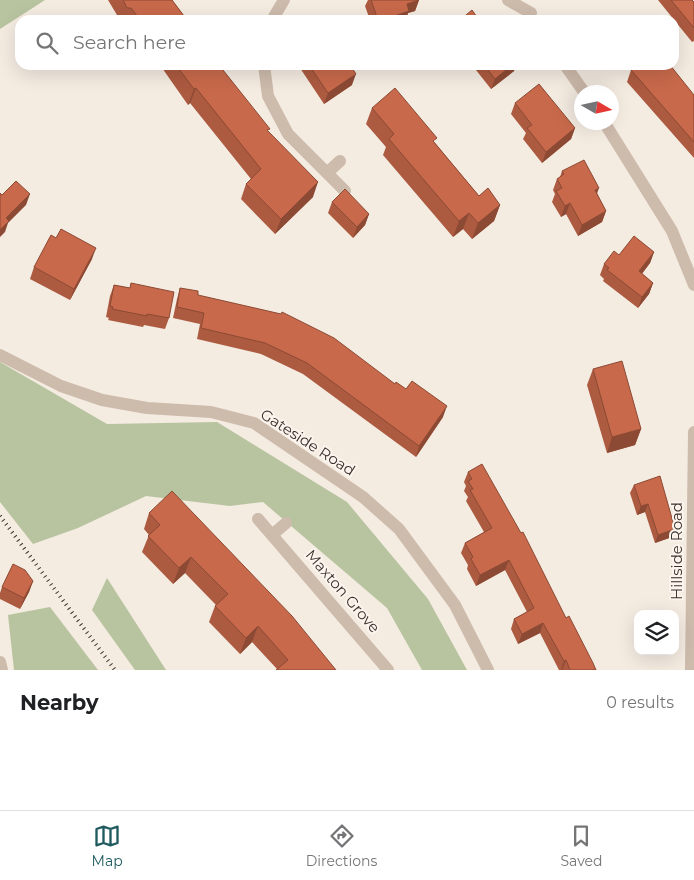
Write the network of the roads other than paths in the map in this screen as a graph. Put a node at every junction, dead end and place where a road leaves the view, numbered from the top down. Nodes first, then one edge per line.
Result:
1 (284, 0) edge
2 (508, 0) edge
3 (524, 0) edge
4 (275, 15) edge
5 (531, 15) edge
6 (532, 15) edge
7 (265, 70) edge
8 (569, 70) edge
9 (579, 85) edge
10 (609, 130) edge
11 (340, 161) dead end
12 (327, 173) junction
13 (345, 191) edge
14 (694, 285) edge
15 (0, 355) edge
16 (694, 432) edge
17 (258, 519) dead end
18 (286, 523) dead end
19 (272, 535) junction
20 (0, 662) edge
21 (2, 670) edge
22 (388, 670) edge
23 (488, 670) edge
24 (691, 670) edge

1 - 4 street
2 - 5 street
3 - 6 street
7 - 12 street
8 - 9 street
10 - 14 street
11 - 12 street
12 - 13 street
15 - 23 street, Gateside Road
16 - 24 street, Hillside Road
17 - 19 street, Maxton Grove
18 - 19 street
19 - 22 street, Maxton Grove
20 - 21 street

